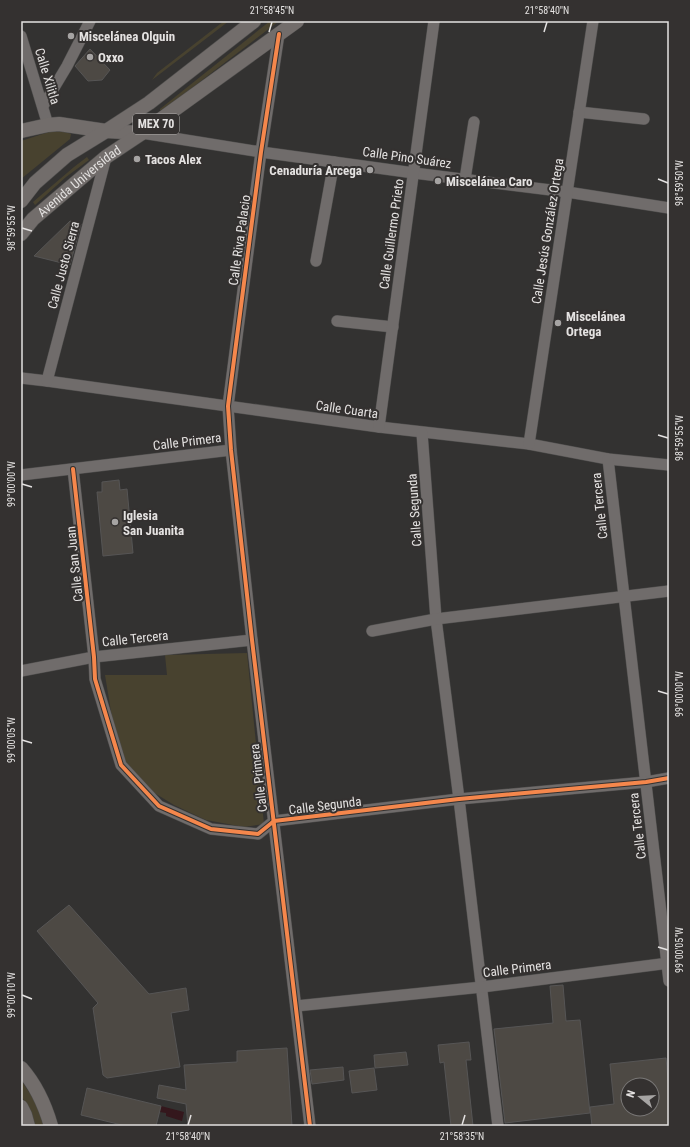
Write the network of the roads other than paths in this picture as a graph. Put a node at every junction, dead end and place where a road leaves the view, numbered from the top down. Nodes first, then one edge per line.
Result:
1 (90, 21) edge
2 (254, 21) edge
3 (297, 21) edge
4 (434, 21) edge
5 (593, 21) edge
6 (280, 34) junction
7 (21, 36) edge
8 (43, 106) junction
9 (580, 112) junction
10 (644, 119) dead end
11 (474, 122) dead end
12 (48, 125) junction
13 (21, 131) edge
14 (106, 131) junction
15 (142, 134) junction
16 (261, 152) junction
17 (106, 157) junction
18 (334, 162) junction
19 (414, 173) junction
20 (465, 179) junction
21 (567, 192) junction
22 (21, 201) edge
23 (21, 208) edge
24 (669, 208) edge
25 (33, 219) junction
26 (21, 234) edge
27 (316, 261) dead end
28 (337, 321) dead end
29 (393, 327) junction
30 (21, 378) edge
31 (47, 381) junction
32 (228, 406) junction
33 (380, 428) junction
34 (422, 433) junction
35 (529, 444) junction
36 (231, 450) junction
37 (608, 459) junction
38 (669, 465) edge
39 (73, 469) junction
40 (21, 475) edge
41 (669, 591) edge
42 (623, 597) junction
43 (436, 619) junction
44 (372, 631) dead end
45 (252, 640) junction
46 (94, 657) junction
47 (21, 671) edge
48 (669, 778) edge
49 (646, 782) junction
50 (459, 799) junction
51 (274, 821) junction
52 (668, 964) edge
53 (669, 981) edge
54 (482, 987) junction
55 (296, 1006) junction
56 (21, 1068) edge
57 (42, 1099) junction
58 (21, 1107) edge
59 (28, 1126) edge
60 (50, 1126) edge
61 (55, 1126) edge
62 (310, 1126) edge
63 (498, 1126) edge

1 - 8 street
2 - 14 main road, Avenida Universidad / MEX 70
3 - 6 main road, Avenida Universidad / MEX 70
4 - 19 street, Calle Guillermo Prieto
5 - 9 street, Calle Jesús González Ortega
6 - 15 main road, Avenida Universidad / MEX 70
6 - 16 street, Calle Riva Palacio
7 - 8 street, Calle Xilitla
8 - 12 street, Calle Xilitla
9 - 10 street
9 - 21 street, Calle Jesús González Ortega
11 - 20 street
12 - 13 main road
12 - 14 main road
14 - 15 main road
14 - 22 main road, Avenida Universidad / MEX 70
15 - 16 street, Calle Pino Suárez
15 - 17 main road, Avenida Universidad / MEX 70
16 - 18 street, Calle Pino Suárez
16 - 32 street, Calle Riva Palacio
17 - 25 main road, Avenida Universidad / MEX 70
17 - 31 street, Calle Justo Sierra
18 - 19 street, Calle Pino Suárez
18 - 27 street
19 - 20 street, Calle Pino Suárez
19 - 29 street, Calle Guillermo Prieto
20 - 21 street, Calle Pino Suárez
21 - 24 street, Calle Pino Suárez
21 - 35 street, Calle Jesús González Ortega
23 - 25 main road
25 - 26 main road, Avenida Universidad / MEX 70
28 - 29 street
29 - 33 street, Calle Guillermo Prieto
30 - 31 street, Calle Cuarta
31 - 32 street, Calle Cuarta
32 - 33 street, Calle Cuarta
32 - 36 street, Calle Riva Palacio
33 - 34 street, Calle Cuarta
34 - 35 street, Calle Cuarta
34 - 43 street, Calle Segunda
35 - 37 street, Calle Cuarta
36 - 39 street, Calle Primera
36 - 45 street, Calle Primera
37 - 38 street, Calle Cuarta
37 - 42 street, Calle Tercera
39 - 40 street, Calle Primera
39 - 46 street, Calle San Juan
41 - 42 street
42 - 43 street
42 - 49 street, Calle Tercera
43 - 44 street
43 - 50 street, Calle Segunda
45 - 46 street, Calle Tercera
45 - 51 street, Calle Primera
46 - 47 street, Calle Tercera
46 - 51 street, Calle Segunda
48 - 49 street, Calle Segunda
49 - 50 street, Calle Segunda
49 - 52 street, Calle Tercera
50 - 51 street, Calle Segunda
50 - 54 street, Calle Segunda
51 - 55 street, Calle Primera
52 - 53 street, Calle Tercera
52 - 54 street, Calle Primera
54 - 55 street, Calle Primera
54 - 63 street, Calle Segunda
55 - 62 street, Calle Primera
56 - 57 main road
57 - 60 main road
57 - 61 main road
58 - 59 main road

